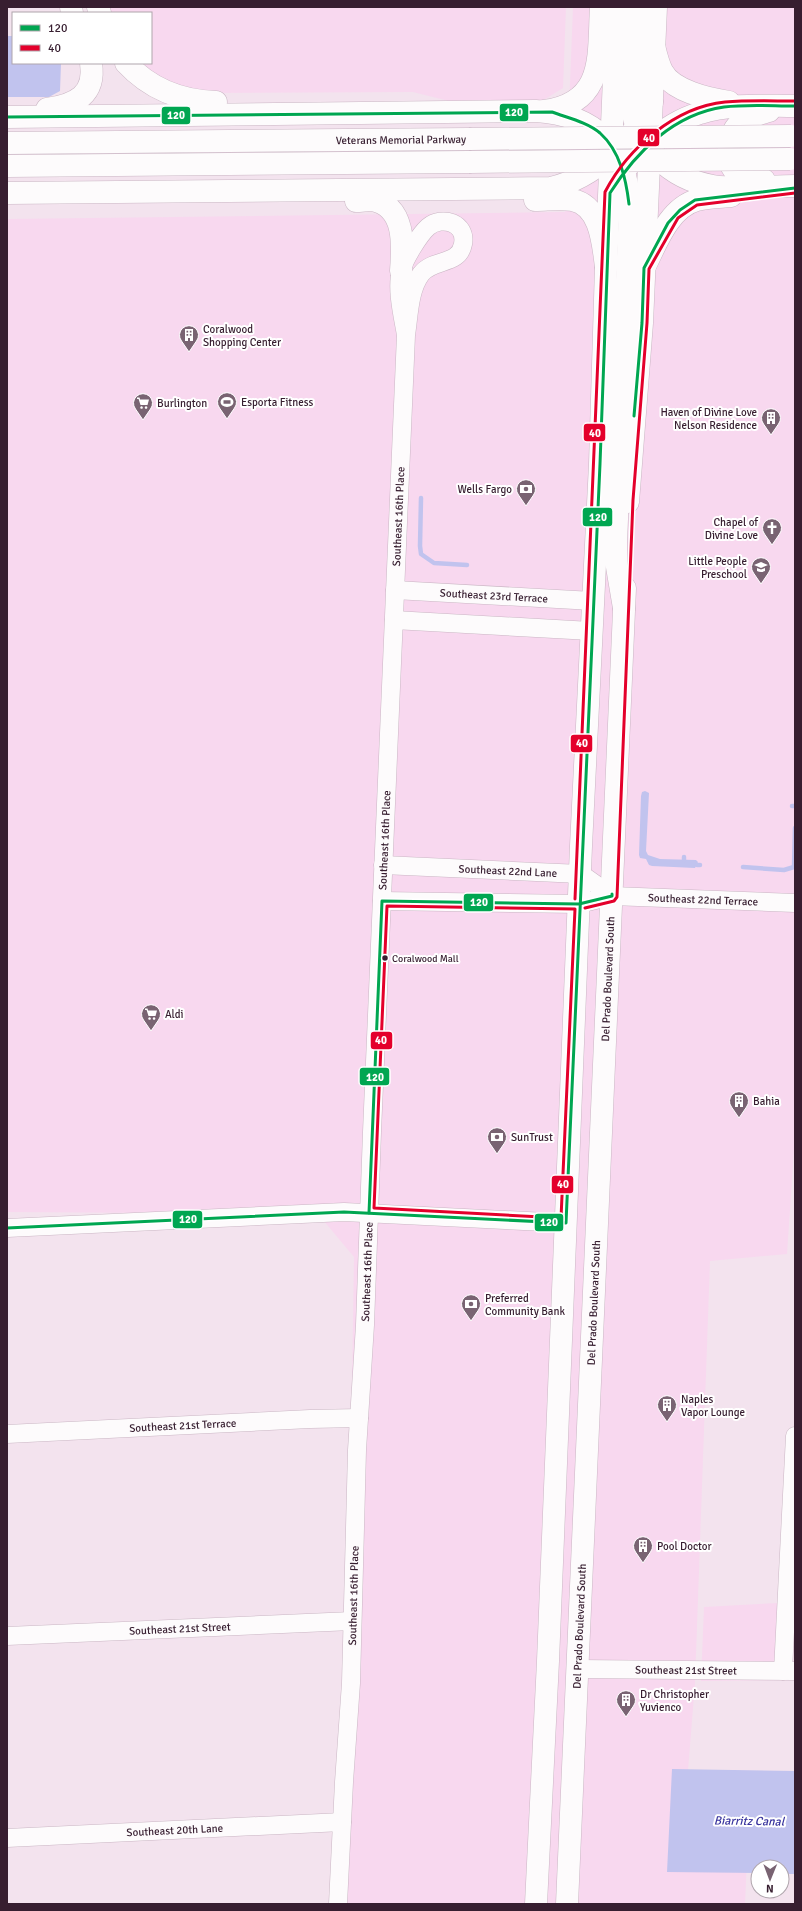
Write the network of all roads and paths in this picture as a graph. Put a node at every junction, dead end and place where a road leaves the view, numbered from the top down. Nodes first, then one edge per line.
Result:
1 (601, 7) edge
2 (618, 7) edge
3 (635, 7) edge
4 (656, 7) edge
5 (654, 46) junction
6 (91, 64) edge
7 (127, 64) edge
8 (756, 106) junction
9 (791, 106) edge
10 (7, 112) edge
11 (456, 112) junction
12 (486, 112) junction
13 (536, 112) junction
14 (7, 118) edge
15 (793, 136) edge
16 (646, 142) junction
17 (7, 143) edge
18 (615, 156) junction
19 (792, 159) edge
20 (7, 166) edge
21 (795, 186) edge
22 (474, 189) junction
23 (393, 190) junction
24 (212, 191) junction
25 (7, 193) edge
26 (90, 193) junction
27 (7, 202) edge
28 (606, 267) junction
29 (644, 268) junction
30 (401, 271) junction
31 (406, 335) junction
32 (396, 590) junction
33 (593, 601) junction
34 (624, 608) junction
35 (394, 620) junction
36 (591, 631) junction
37 (383, 866) junction
38 (581, 874) junction
39 (612, 896) junction
40 (382, 901) junction
41 (795, 903) edge
42 (579, 904) junction
43 (369, 1213) junction
44 (566, 1223) junction
45 (7, 1228) edge
46 (590, 1375) junction
47 (359, 1418) junction
48 (7, 1434) edge
49 (795, 1436) edge
50 (794, 1478) edge
51 (553, 1511) junction
52 (352, 1621) junction
53 (7, 1636) edge
54 (578, 1669) junction
55 (789, 1671) edge
56 (342, 1822) junction
57 (7, 1838) edge
58 (338, 1904) edge
59 (536, 1904) edge
60 (567, 1904) edge

1 - 13 main road
2 - 18 main road
3 - 16 main road
4 - 5 main road, Del Prado Boulevard South
5 - 8 main road
5 - 16 main road, Del Prado Boulevard South
6 - 10 main road
7 - 11 main road
8 - 9 main road
8 - 16 main road
9 - 21 main road
11 - 12 main road
11 - 14 main road
12 - 13 main road
12 - 22 main road
13 - 18 main road
15 - 17 main road, Veterans Memorial Parkway, bridge
16 - 18 main road
16 - 21 main road
16 - 29 main road, Del Prado Boulevard South
18 - 22 main road
18 - 28 main road
18 - 34 main road
19 - 20 main road, bridge
21 - 29 main road
22 - 23 main road
23 - 24 main road
23 - 28 main road
24 - 26 main road
24 - 30 main road
25 - 26 main road
26 - 27 main road
28 - 33 main road
29 - 34 main road, Del Prado Boulevard South
30 - 31 street
30 - 31 street, Southeast 16th Place
31 - 32 street, Southeast 16th Place
32 - 33 street, Southeast 23rd Terrace
32 - 35 street, Southeast 16th Place
33 - 36 main road
34 - 39 main road, Del Prado Boulevard South
35 - 36 street
35 - 37 street, Southeast 16th Place
36 - 38 main road
37 - 38 street, Southeast 22nd Lane
37 - 40 street, Southeast 16th Place
38 - 39 street
38 - 42 main road
39 - 41 street, Southeast 22nd Terrace
39 - 42 street
39 - 46 main road, Del Prado Boulevard South
40 - 42 street
40 - 43 street, Southeast 16th Place
42 - 44 main road
43 - 44 street
43 - 45 street
43 - 47 street, Southeast 16th Place
44 - 46 main road
44 - 51 main road
46 - 54 main road, Del Prado Boulevard South
47 - 48 street, Southeast 21st Terrace
47 - 52 street, Southeast 16th Place
49 - 50 street
50 - 55 street
51 - 54 main road
51 - 59 main road
52 - 53 street, Southeast 21st Street
52 - 56 street, Southeast 16th Place
54 - 55 street, Southeast 21st Street
54 - 60 main road, Del Prado Boulevard South
56 - 57 street, Southeast 20th Lane
56 - 58 street, Southeast 16th Place

